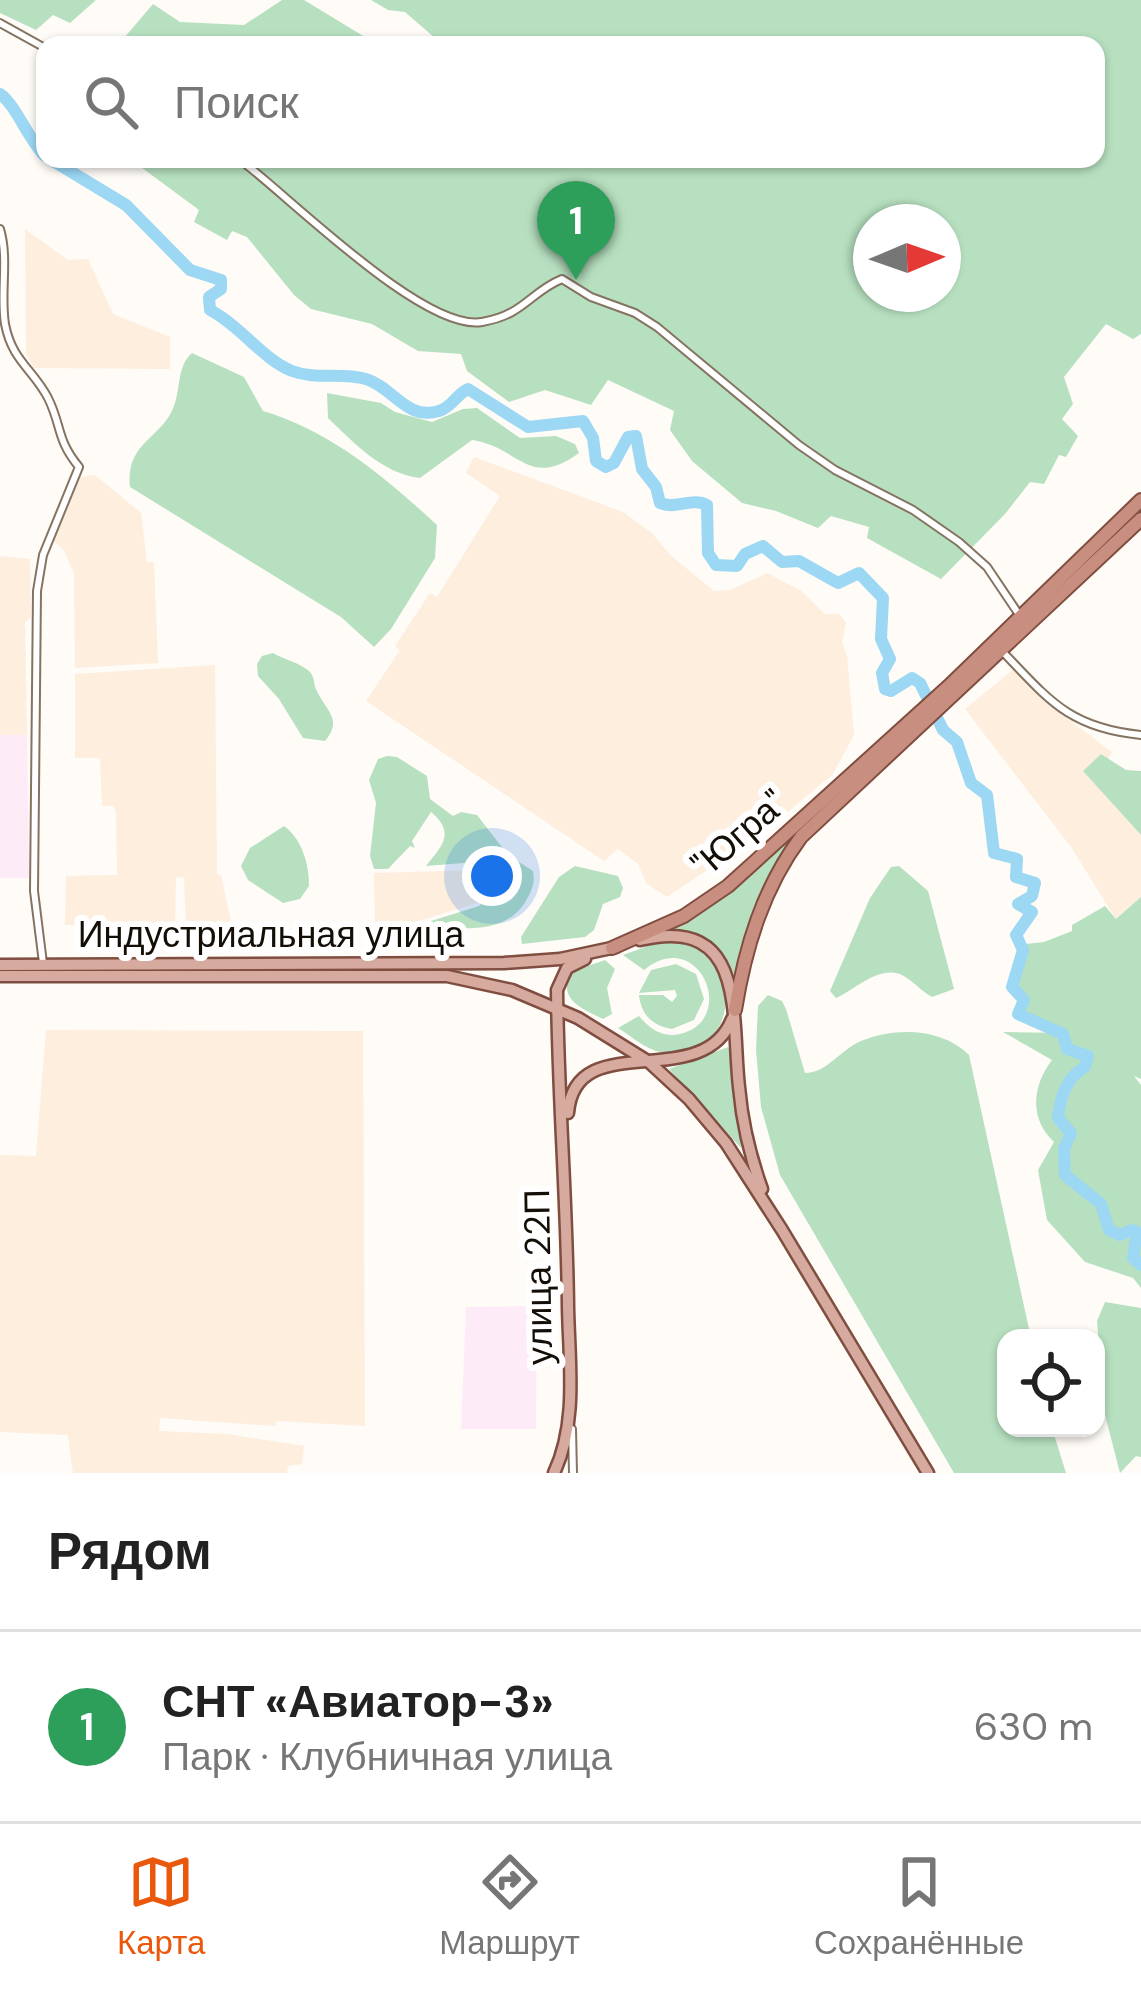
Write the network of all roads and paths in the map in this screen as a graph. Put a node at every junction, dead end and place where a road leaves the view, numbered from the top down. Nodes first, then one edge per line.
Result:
1 (0, 23) edge
2 (36, 43) edge
3 (250, 168) edge
4 (0, 229) edge
5 (1141, 500) edge
6 (1141, 519) edge
7 (1020, 616) junction
8 (1001, 650) junction
9 (952, 689) junction
10 (915, 723) junction
11 (1141, 735) edge
12 (612, 948) junction
13 (0, 965) edge
14 (43, 965) junction
15 (0, 976) edge
16 (558, 1008) junction
17 (734, 1010) junction
18 (649, 1062) junction
19 (566, 1158) junction
20 (782, 1229) junction
21 (570, 1395) junction
22 (554, 1473) edge
23 (573, 1473) edge
24 (928, 1473) edge

1 - 2 street
3 - 7 street
4 - 14 street
5 - 7 highway
6 - 8 highway
7 - 9 highway
8 - 9 highway
8 - 11 street
9 - 10 highway
10 - 12 highway, "Югра"
10 - 17 highway, "Югра"
12 - 14 main road, Индустриальная улица
12 - 16 main road
12 - 17 main road
13 - 14 main road, Индустриальная улица
15 - 16 main road, Индустриальная улица
16 - 18 main road
16 - 19 main road, улица 22П
17 - 18 main road
17 - 20 main road
18 - 19 main road, улица 22П
18 - 20 main road
19 - 21 main road, улица 22П
20 - 24 main road
21 - 22 main road, улица 22П
21 - 23 street

